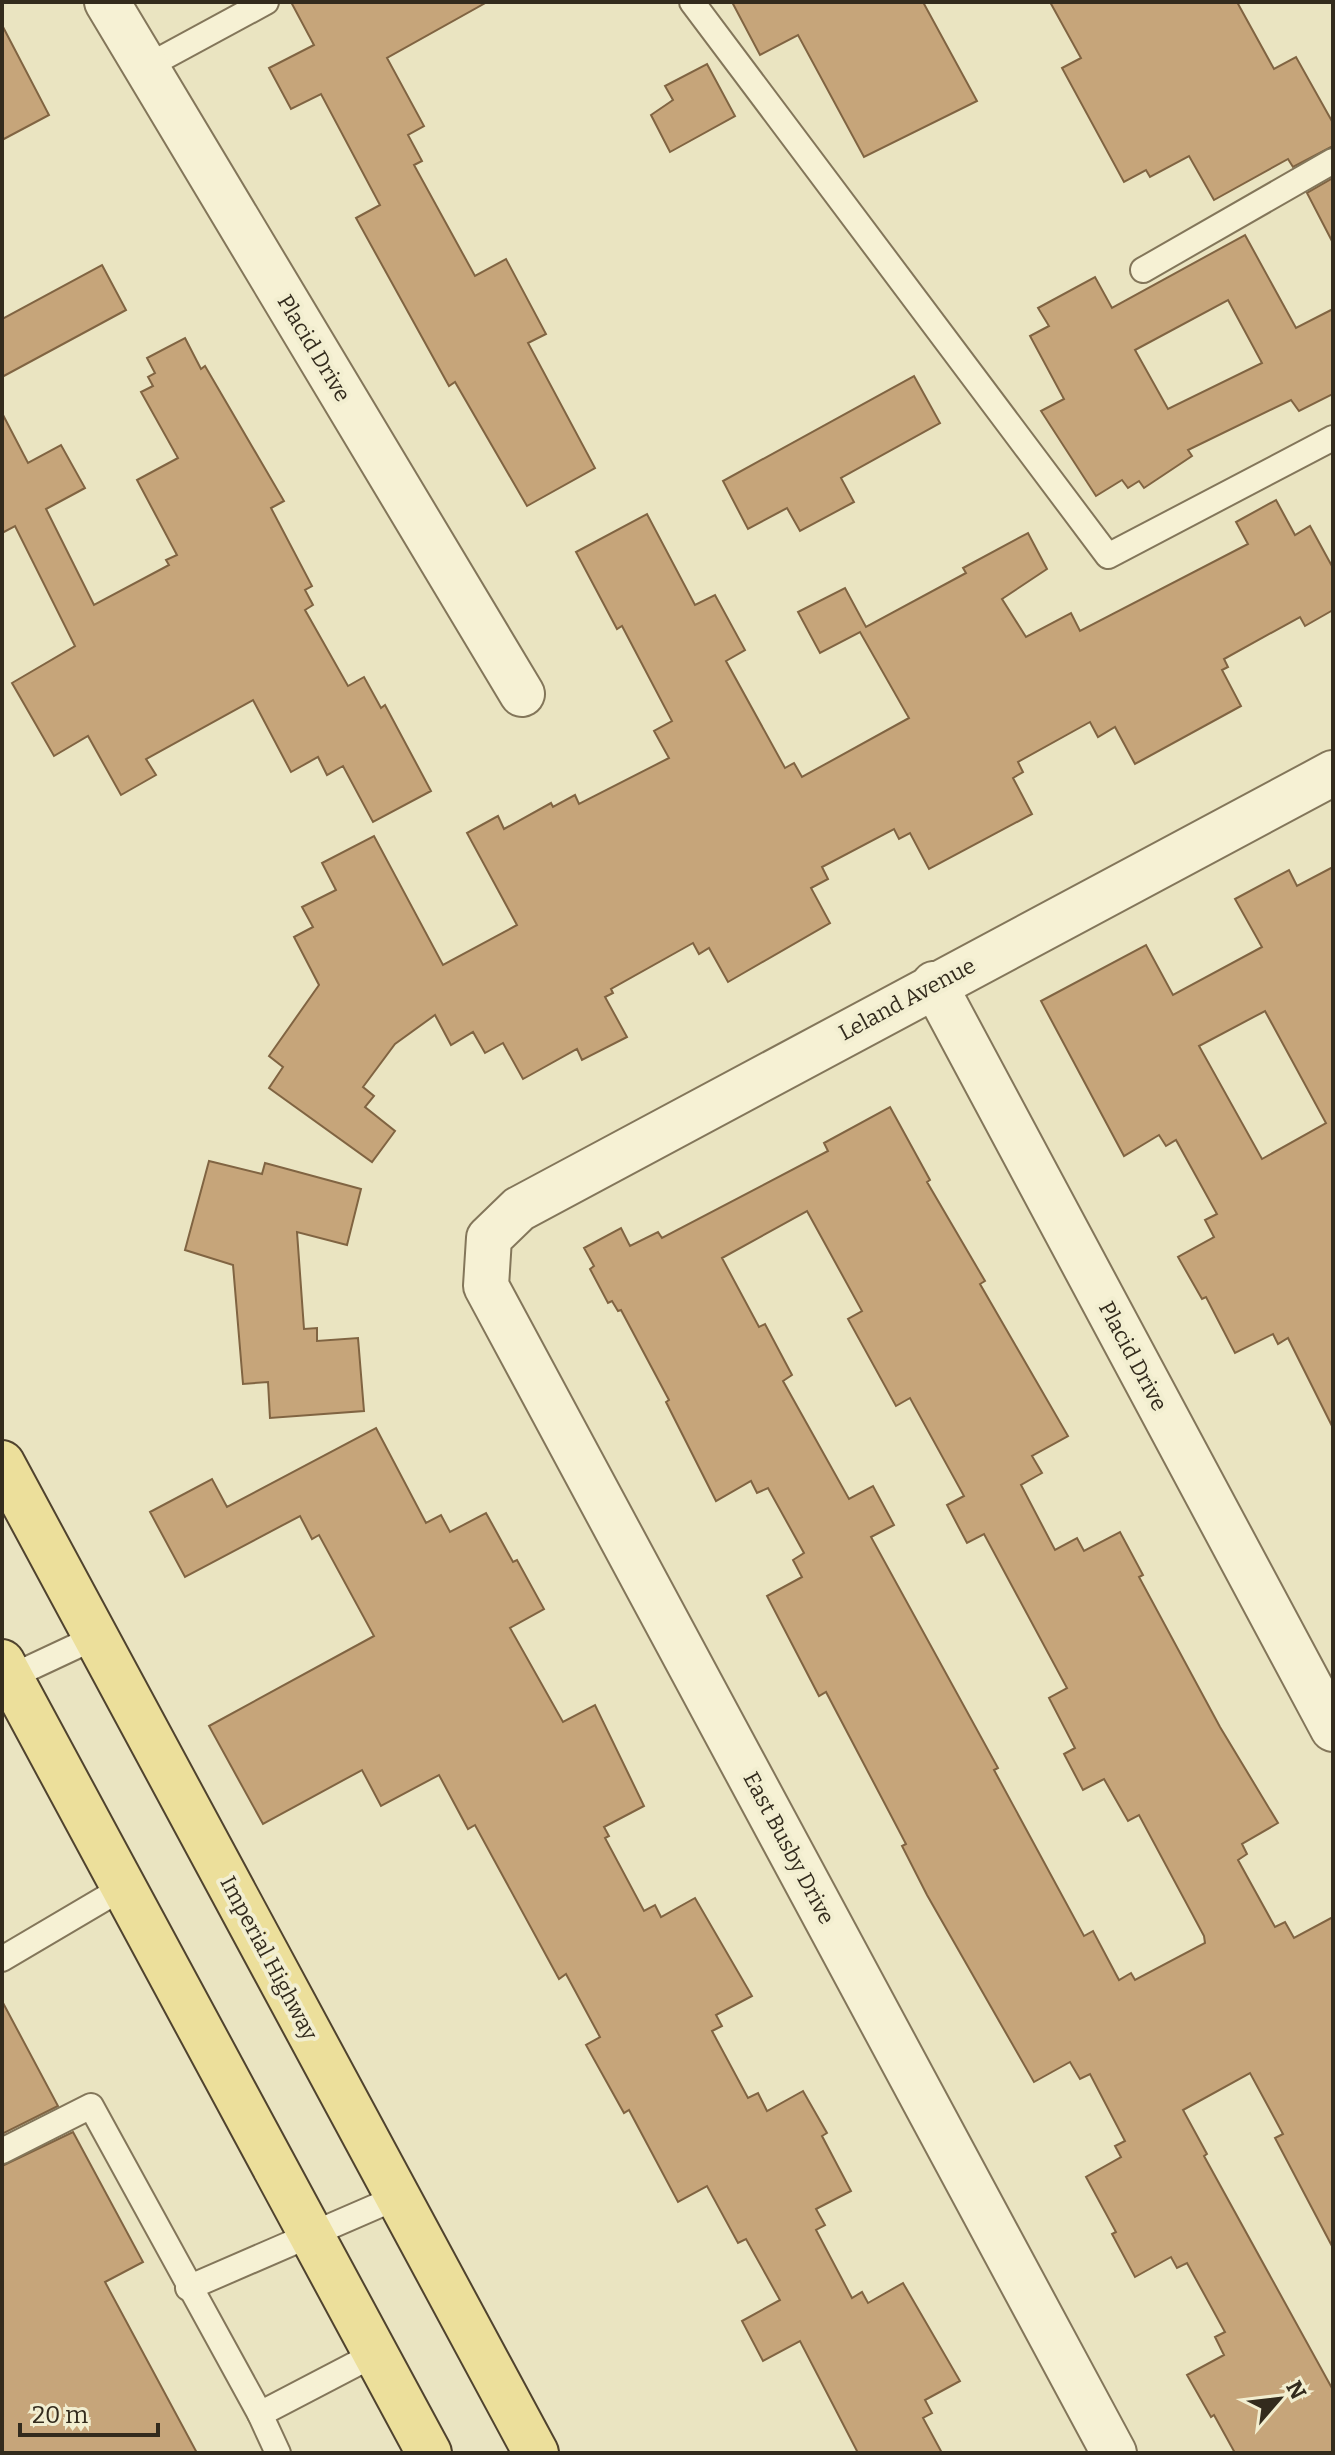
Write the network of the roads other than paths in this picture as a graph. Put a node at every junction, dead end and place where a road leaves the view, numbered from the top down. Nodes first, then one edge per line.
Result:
1 (107, 2) edge
2 (266, 2) edge
3 (692, 2) edge
4 (146, 67) junction
5 (1333, 161) edge
6 (1143, 270) dead end
7 (1333, 438) edge
8 (522, 694) dead end
9 (1333, 773) edge
10 (934, 984) junction
11 (489, 1238) joint
12 (2, 1463) edge
13 (96, 1637) junction
14 (5, 1673) edge
15 (1333, 1729) edge
16 (124, 1887) junction
17 (2, 1959) edge
18 (2, 2151) edge
19 (398, 2197) junction
20 (311, 2235) junction
21 (188, 2288) junction
22 (375, 2354) junction
23 (260, 2414) junction
24 (278, 2453) edge
25 (429, 2453) edge
26 (536, 2453) edge
27 (1114, 2453) edge

1 - 4 street, Placid Drive
2 - 4 lane
3 - 7 lane
4 - 8 street, Placid Drive
5 - 6 lane
9 - 10 street, Leland Avenue
10 - 11 street, Leland Avenue
10 - 15 street, Placid Drive
11 - 27 street, East Busby Drive
12 - 13 main road, Imperial Highway
13 - 14 lane
13 - 19 main road, Imperial Highway
14 - 16 main road
16 - 17 lane
16 - 20 main road
18 - 21 lane
19 - 20 lane
19 - 26 main road, Imperial Highway
20 - 21 lane
20 - 22 main road
21 - 23 lane
22 - 23 lane
22 - 25 main road
23 - 24 lane

